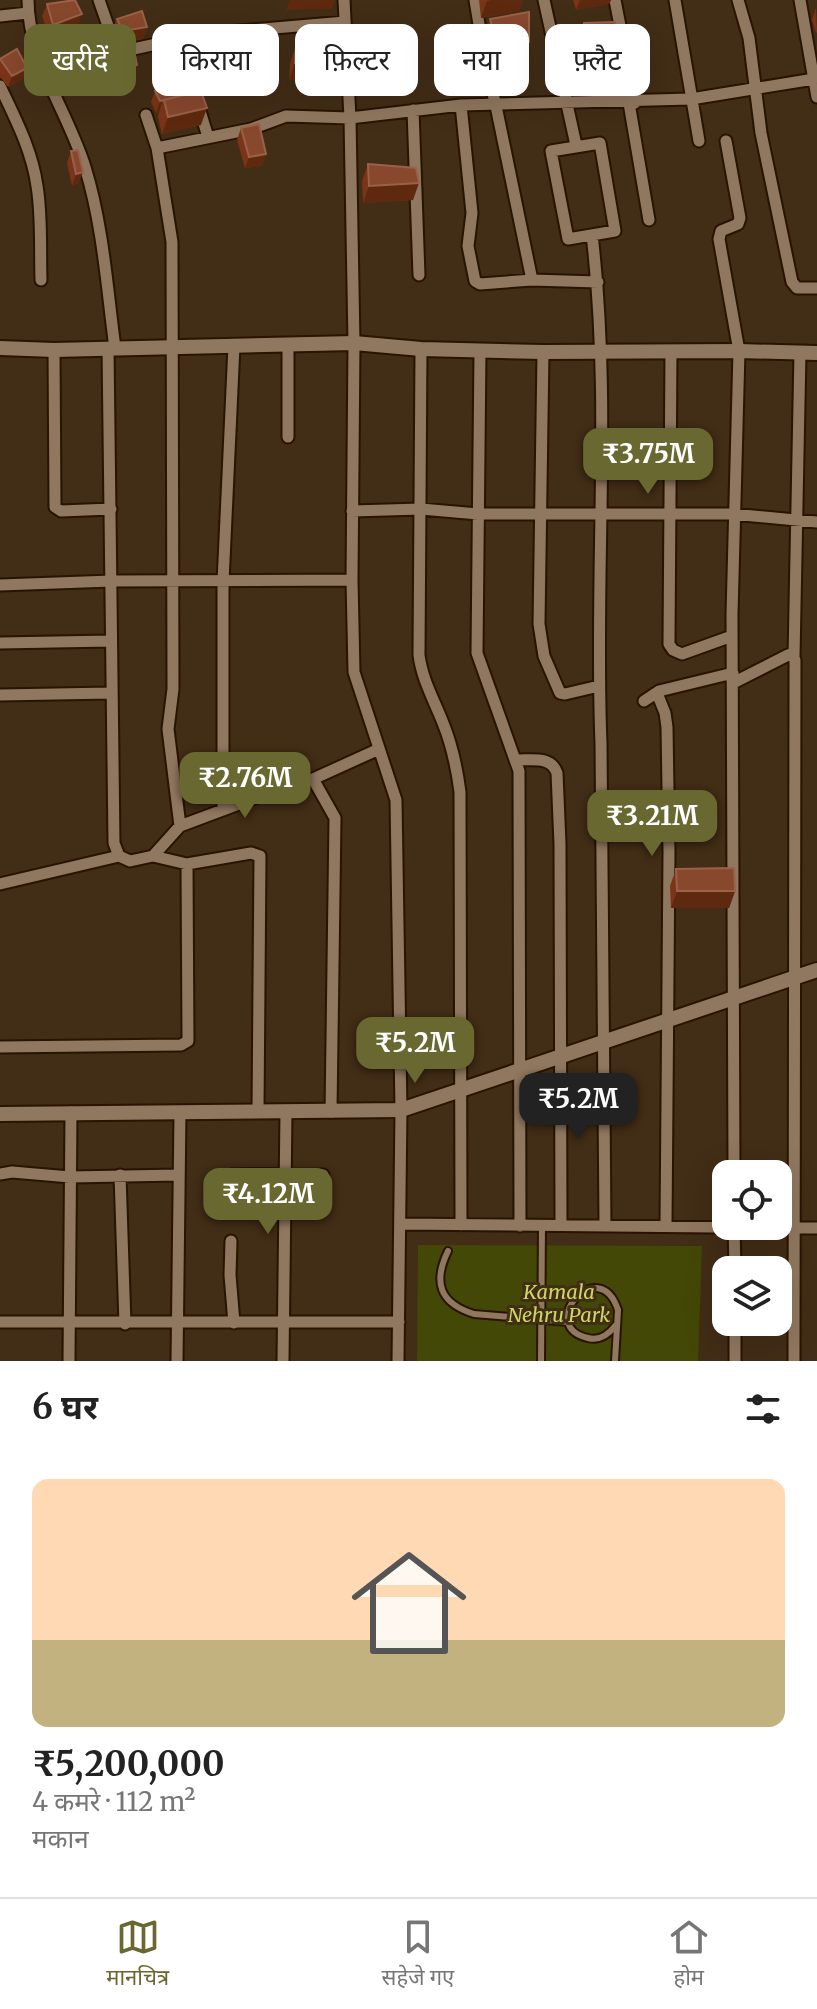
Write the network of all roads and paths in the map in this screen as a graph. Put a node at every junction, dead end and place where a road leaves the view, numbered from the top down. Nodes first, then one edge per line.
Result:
1 (28, 0) edge
2 (99, 0) edge
3 (344, 0) edge
4 (475, 0) edge
5 (544, 0) edge
6 (615, 0) edge
7 (675, 0) edge
8 (738, 0) edge
9 (800, 0) edge
10 (28, 13) junction
11 (0, 16) edge
12 (345, 22) junction
13 (31, 24) edge
14 (279, 26) edge
15 (152, 44) edge
16 (814, 79) junction
17 (0, 86) edge
18 (757, 88) junction
19 (55, 96) edge
20 (195, 96) edge
21 (817, 97) edge
22 (691, 99) junction
23 (568, 102) junction
24 (632, 103) junction
25 (461, 105) junction
26 (496, 106) junction
27 (413, 110) junction
28 (146, 115) dead end
29 (350, 118) junction
30 (208, 137) junction
31 (699, 141) dead end
32 (726, 141) dead end
33 (576, 145) junction
34 (157, 148) junction
35 (649, 220) dead end
36 (592, 235) junction
37 (419, 275) dead end
38 (41, 280) dead end
39 (532, 280) junction
40 (598, 282) junction
41 (817, 288) edge
42 (354, 343) junction
43 (288, 345) junction
44 (234, 346) junction
45 (172, 347) junction
46 (0, 348) edge
47 (111, 348) junction
48 (421, 349) junction
49 (54, 350) junction
50 (480, 350) junction
51 (671, 351) junction
52 (739, 351) junction
53 (543, 352) junction
54 (603, 352) junction
55 (800, 352) junction
56 (817, 353) edge
57 (288, 437) dead end
58 (111, 509) junction
59 (421, 509) junction
60 (352, 511) junction
61 (541, 513) junction
62 (478, 514) junction
63 (669, 514) junction
64 (600, 515) junction
65 (735, 515) junction
66 (798, 520) junction
67 (817, 522) edge
68 (352, 580) junction
69 (112, 581) junction
70 (172, 582) junction
71 (223, 582) junction
72 (0, 585) edge
73 (732, 636) junction
74 (110, 641) junction
75 (0, 643) edge
76 (794, 657) junction
77 (733, 678) junction
78 (599, 686) junction
79 (111, 693) junction
80 (657, 693) junction
81 (0, 695) edge
82 (644, 701) dead end
83 (379, 749) junction
84 (517, 760) junction
85 (313, 779) junction
86 (223, 810) junction
87 (180, 826) junction
88 (119, 856) junction
89 (153, 856) junction
90 (187, 864) junction
91 (0, 884) edge
92 (817, 970) edge
93 (795, 978) junction
94 (734, 998) junction
95 (667, 1020) junction
96 (603, 1041) junction
97 (0, 1047) edge
98 (561, 1056) junction
99 (521, 1070) junction
100 (461, 1090) junction
101 (401, 1110) junction
102 (286, 1111) junction
103 (71, 1112) junction
104 (180, 1112) junction
105 (258, 1112) junction
106 (331, 1112) junction
107 (0, 1114) edge
108 (734, 1160) edge
109 (0, 1174) edge
110 (120, 1175) junction
111 (179, 1175) junction
112 (231, 1175) dead end
113 (323, 1175) dead end
114 (287, 1176) junction
115 (70, 1177) junction
116 (400, 1224) junction
117 (461, 1225) junction
118 (561, 1225) junction
119 (605, 1225) junction
120 (666, 1225) junction
121 (520, 1226) junction
122 (542, 1226) junction
123 (712, 1226) edge
124 (792, 1228) edge
125 (795, 1228) junction
126 (817, 1228) edge
127 (231, 1241) dead end
128 (448, 1251) dead end
129 (539, 1318) junction
130 (0, 1322) edge
131 (399, 1322) junction
132 (569, 1322) junction
133 (234, 1323) junction
134 (284, 1323) junction
135 (69, 1324) junction
136 (125, 1324) junction
137 (177, 1324) junction
138 (615, 1326) junction
139 (735, 1336) edge
140 (69, 1361) edge
141 (177, 1361) edge
142 (283, 1361) edge
143 (398, 1361) edge
144 (541, 1361) edge
145 (615, 1361) edge
146 (735, 1361) edge
147 (794, 1361) edge

1 - 10 street
2 - 15 street
3 - 12 street
4 - 26 street
5 - 23 street
6 - 24 street
7 - 22 street
8 - 18 street
9 - 16 street
10 - 11 street
10 - 13 street
12 - 14 street
12 - 29 street
16 - 18 street
16 - 21 street
17 - 38 street
18 - 22 street
18 - 41 street
19 - 47 street
20 - 30 street
22 - 24 street
22 - 31 street
23 - 24 street
23 - 26 street
23 - 33 street
24 - 35 street
25 - 26 street
25 - 27 street
25 - 39 street
26 - 39 street
27 - 29 street
27 - 37 street
28 - 34 street
29 - 30 street
29 - 42 street
30 - 34 street
32 - 52 street
33 - 36 street
33 - 36 street
34 - 45 street
36 - 40 street
39 - 40 street
40 - 54 street
42 - 43 street
42 - 48 street
42 - 60 street
43 - 44 street
43 - 57 street
44 - 45 street
44 - 71 street
45 - 47 street
45 - 70 street
46 - 49 street
47 - 49 street
47 - 58 street
48 - 50 street
48 - 59 street
49 - 58 street
50 - 53 street
50 - 62 street
51 - 52 street
51 - 54 street
51 - 63 street
52 - 55 street
52 - 65 street
53 - 54 street
53 - 61 street
54 - 64 street
55 - 56 street
55 - 66 street
58 - 69 street
59 - 60 street
59 - 62 street
59 - 100 street
60 - 68 street
61 - 62 street
61 - 64 street
61 - 78 street
62 - 84 street
63 - 64 street
63 - 65 street
63 - 73 street
64 - 78 street
65 - 66 street
65 - 73 street
66 - 67 street
66 - 76 street
68 - 71 street
68 - 83 street
69 - 70 street
69 - 72 street
69 - 74 street
70 - 71 street
70 - 87 street
71 - 86 street
73 - 77 street
74 - 75 street
74 - 79 street
76 - 77 street
76 - 93 street
77 - 80 street
77 - 94 street
78 - 96 street
79 - 81 street
79 - 88 street
80 - 82 street
80 - 95 street
83 - 85 street
83 - 101 street
84 - 98 street
84 - 99 street
85 - 86 street
85 - 106 street
86 - 87 street
87 - 89 street
88 - 89 street
88 - 91 street
89 - 90 street
90 - 97 street
90 - 105 street
92 - 93 street
93 - 94 street
93 - 125 street
94 - 95 street
94 - 108 street
95 - 96 street
95 - 120 street
96 - 98 street
96 - 119 street
98 - 99 street
98 - 118 street
99 - 100 street
99 - 121 street
100 - 101 street
100 - 117 street
101 - 106 street
101 - 116 street
102 - 105 street
102 - 106 street
102 - 114 street
103 - 104 street
103 - 107 street
103 - 115 street
104 - 105 street
104 - 111 street
109 - 115 street
110 - 111 street
110 - 115 street
110 - 136 street
111 - 137 street
112 - 114 street
113 - 114 street
114 - 134 street
115 - 135 street
116 - 117 street
116 - 131 street
117 - 121 street
118 - 119 street
118 - 122 street
119 - 120 street
120 - 123 street
121 - 122 street
122 - 129 lane
124 - 125 street
125 - 126 street
125 - 147 street
127 - 133 street
128 - 129 lane
129 - 132 lane
129 - 144 lane
130 - 135 street
131 - 134 street
131 - 143 street
132 - 138 lane
132 - 138 lane
133 - 134 street
133 - 137 street
134 - 142 street
135 - 136 street
135 - 140 street
136 - 137 street
137 - 141 street
138 - 145 lane
139 - 146 street

